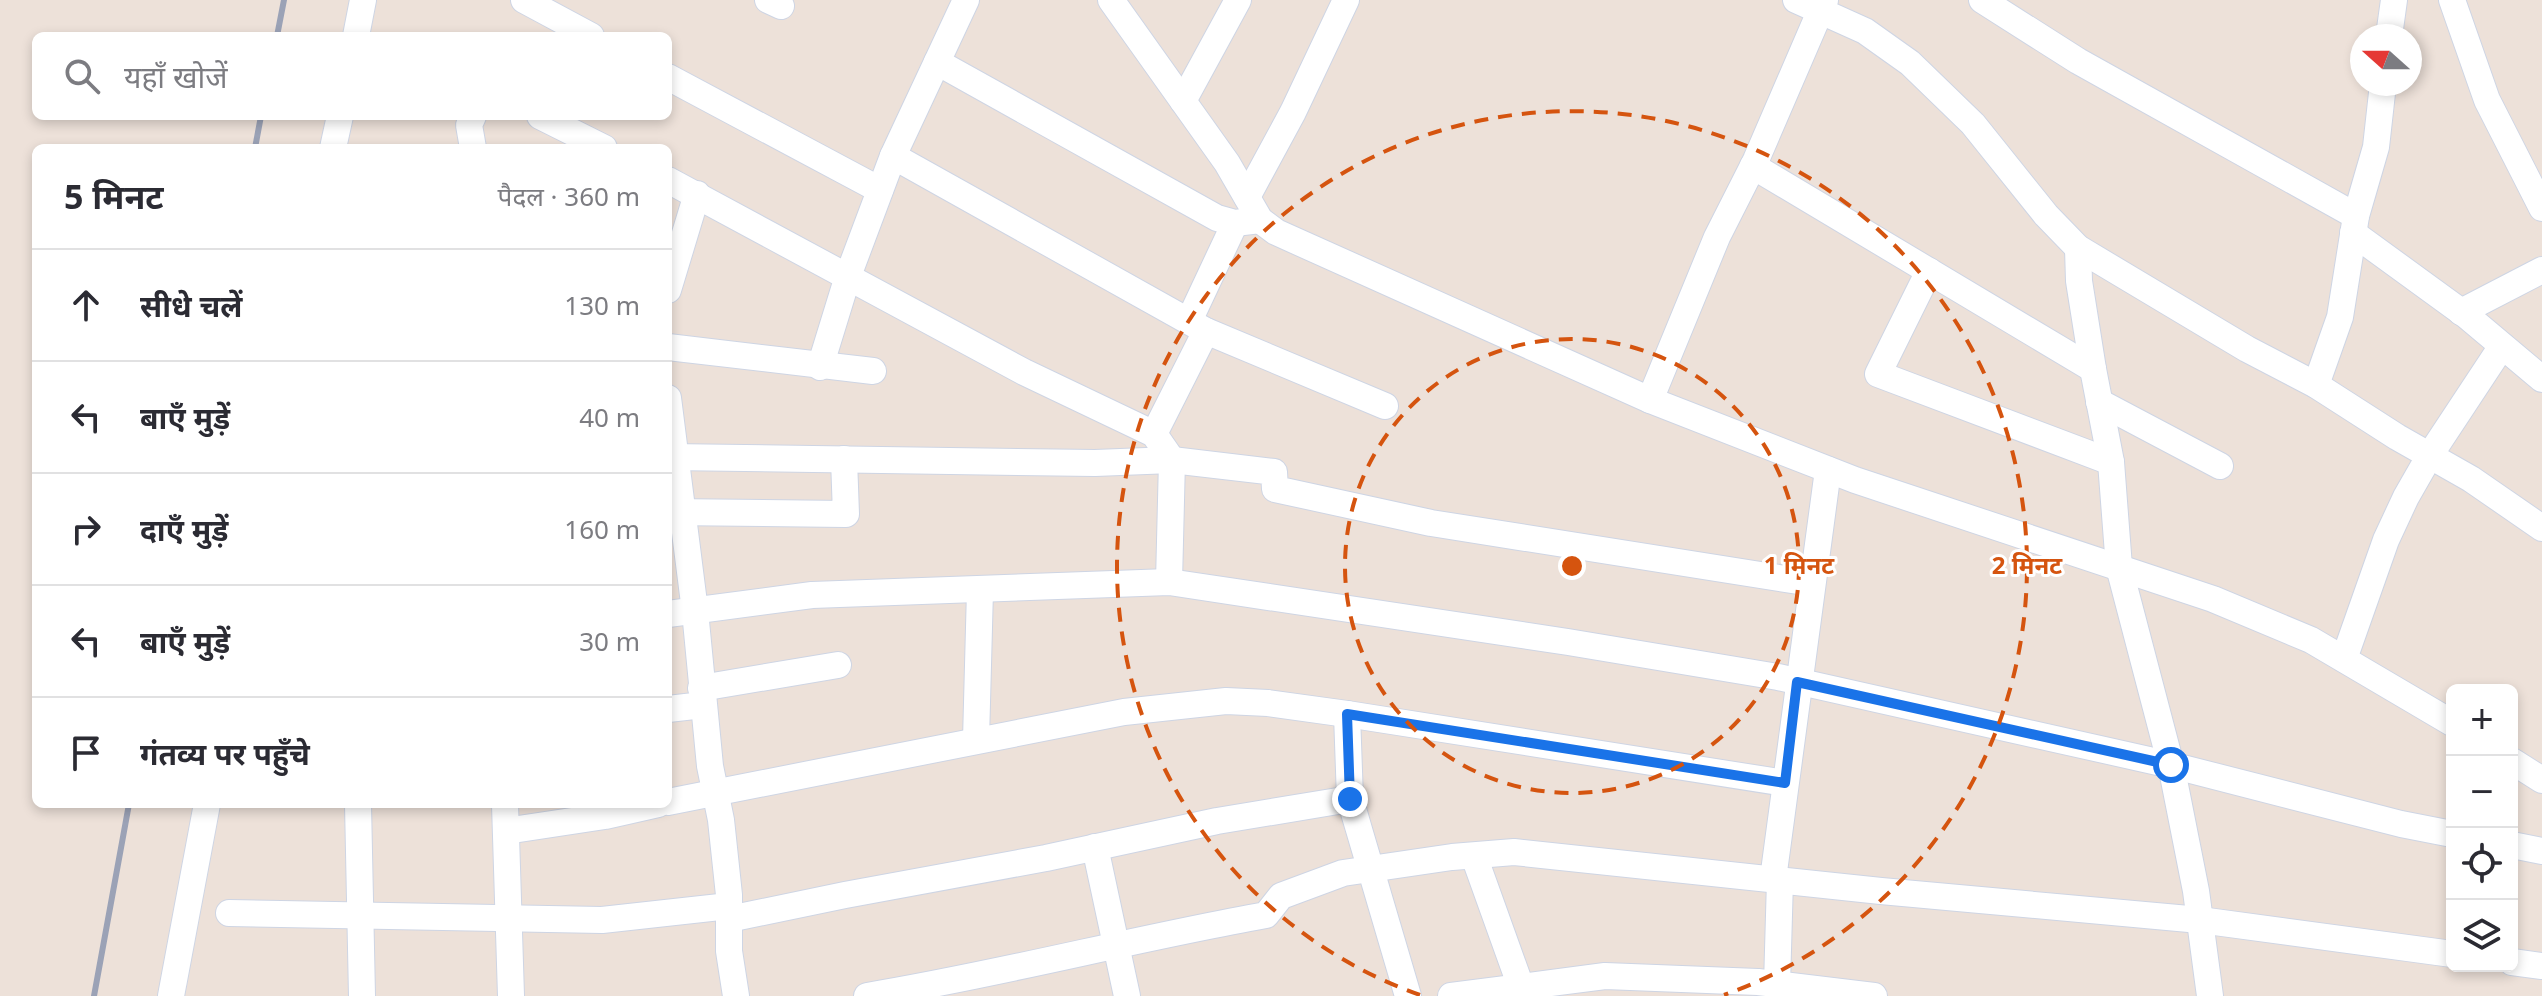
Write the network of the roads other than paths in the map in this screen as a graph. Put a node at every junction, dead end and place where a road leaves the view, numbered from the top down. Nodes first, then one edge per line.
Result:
1 (363, 0) edge
2 (524, 0) edge
3 (966, 0) edge
4 (1111, 0) edge
5 (1238, 0) edge
6 (1346, 0) edge
7 (1796, 0) edge
8 (1982, 0) edge
9 (2394, 0) edge
10 (2452, 0) edge
11 (1823, 5) edge
12 (2391, 24) edge
13 (363, 32) edge
14 (584, 32) edge
15 (937, 62) junction
16 (672, 79) edge
17 (2382, 96) edge
18 (1183, 101) junction
19 (339, 120) edge
20 (471, 120) edge
21 (548, 120) edge
22 (334, 144) edge
23 (472, 144) edge
24 (596, 144) edge
25 (893, 156) junction
26 (1753, 166) junction
27 (672, 182) edge
28 (880, 190) junction
29 (697, 194) junction
30 (1247, 197) junction
31 (2542, 208) edge
32 (1248, 221) junction
33 (2354, 224) junction
34 (2078, 248) junction
35 (2542, 270) edge
36 (1929, 271) junction
37 (672, 275) edge
38 (848, 276) junction
39 (2461, 312) junction
40 (1198, 326) junction
41 (2502, 346) junction
42 (672, 348) edge
43 (820, 367) junction
44 (2093, 369) junction
45 (873, 371) dead end
46 (2542, 379) edge
47 (2316, 385) junction
48 (1650, 400) junction
49 (2099, 402) junction
50 (1385, 406) dead end
51 (1154, 434) junction
52 (2430, 455) junction
53 (672, 457) edge
54 (844, 459) junction
55 (1172, 460) junction
56 (2111, 462) junction
57 (2220, 466) dead end
58 (1828, 470) junction
59 (676, 512) edge
60 (2542, 528) edge
61 (2119, 567) junction
62 (1169, 582) junction
63 (1811, 583) junction
64 (980, 590) junction
65 (695, 611) junction
66 (672, 614) edge
67 (2344, 659) junction
68 (838, 665) dead end
69 (1797, 682) junction
70 (702, 696) junction
71 (672, 707) edge
72 (1347, 714) junction
73 (2446, 719) edge
74 (976, 740) junction
75 (2171, 765) junction
76 (2518, 765) edge
77 (2542, 780) edge
78 (1785, 783) junction
79 (715, 791) junction
80 (1350, 799) junction
81 (672, 801) edge
82 (206, 808) edge
83 (358, 808) edge
84 (505, 808) edge
85 (640, 808) edge
86 (506, 831) junction
87 (2446, 833) edge
88 (2518, 846) edge
89 (1095, 847) junction
90 (2542, 851) edge
91 (1474, 856) junction
92 (1371, 869) junction
93 (1776, 880) junction
94 (229, 913) dead end
95 (729, 913) junction
96 (362, 915) junction
97 (509, 919) junction
98 (2200, 920) junction
99 (1117, 944) junction
100 (2446, 953) edge
101 (2518, 963) edge
102 (2542, 966) edge
103 (1777, 985) junction
104 (1521, 987) junction
105 (1468, 995) edge
106 (171, 996) edge
107 (362, 996) edge
108 (511, 996) edge
109 (736, 996) edge
110 (867, 996) edge
111 (1127, 996) edge
112 (1408, 996) edge
113 (1874, 996) edge
114 (2210, 996) edge

1 - 13 street
2 - 14 street
3 - 15 street
4 - 18 street
5 - 18 street
6 - 30 street
7 - 11 street
8 - 33 street
9 - 12 street
10 - 31 street
11 - 26 street
11 - 34 street
15 - 25 street
15 - 32 street
16 - 28 street
17 - 33 street
18 - 30 street
19 - 22 street
20 - 23 street
21 - 24 street
25 - 28 street
25 - 40 street
26 - 36 street
26 - 48 street
27 - 29 street
28 - 38 street
29 - 37 street
29 - 38 street
30 - 32 street
32 - 40 street
32 - 48 street
33 - 39 street
33 - 47 street
34 - 44 street
34 - 47 street
35 - 39 street
36 - 44 street
36 - 56 street
38 - 43 street
38 - 51 street
39 - 41 street
40 - 50 street
40 - 51 street
41 - 46 street
41 - 52 street
42 - 43 street
43 - 45 street
44 - 49 street
47 - 52 street
48 - 58 street
49 - 56 street
49 - 57 street
51 - 55 street
52 - 60 street
52 - 67 street
53 - 54 street
53 - 59 street
54 - 55 street
54 - 59 street
55 - 62 street
55 - 63 street
56 - 61 street
58 - 61 street
58 - 63 street
59 - 65 street
61 - 67 street
61 - 75 street
62 - 64 street
62 - 69 street
63 - 69 street
64 - 65 street
64 - 74 street
65 - 66 street
65 - 70 street
67 - 73 street
68 - 70 street
69 - 75 street
69 - 78 street
70 - 71 street
70 - 79 street
72 - 74 street
72 - 78 street
72 - 80 street
74 - 79 street
75 - 87 street
75 - 98 street
76 - 77 street
78 - 93 street
79 - 81 street
79 - 95 street
80 - 89 street
80 - 92 street
82 - 106 street
83 - 96 street
84 - 86 street
85 - 86 street
86 - 97 street
88 - 90 street
89 - 95 street
89 - 99 street
91 - 92 street
91 - 93 street
91 - 104 street
92 - 99 street
92 - 112 street
93 - 98 street
93 - 103 street
94 - 96 street
95 - 97 street
95 - 109 street
96 - 97 street
96 - 107 street
97 - 108 street
98 - 100 street
98 - 114 street
99 - 110 street
99 - 111 street
101 - 102 street
103 - 104 street
103 - 113 street
104 - 105 street

